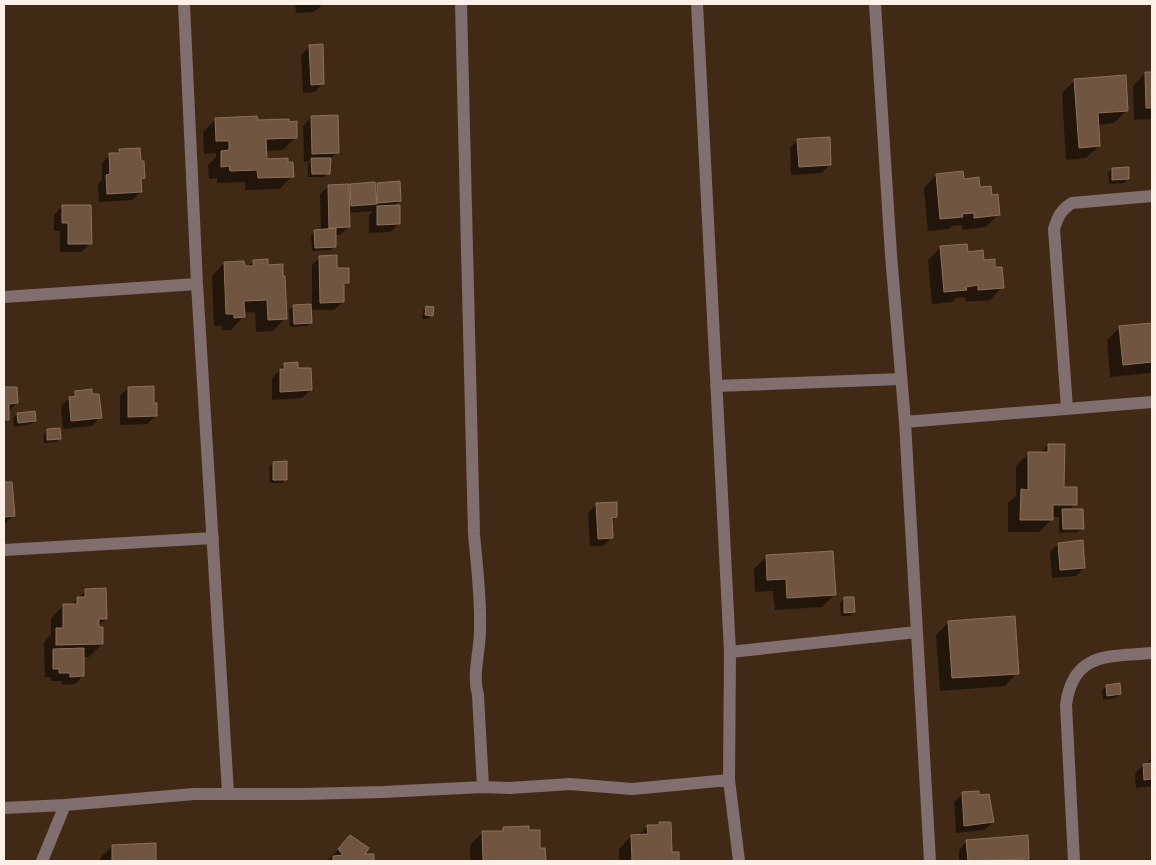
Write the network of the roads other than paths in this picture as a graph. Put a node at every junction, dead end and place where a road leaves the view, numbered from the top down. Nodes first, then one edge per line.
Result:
1 (184, 4) edge
2 (461, 4) edge
3 (697, 4) edge
4 (875, 4) edge
5 (1152, 196) edge
6 (197, 284) junction
7 (4, 297) edge
8 (901, 379) junction
9 (716, 386) junction
10 (1152, 402) edge
11 (1067, 408) junction
12 (905, 422) junction
13 (213, 538) junction
14 (4, 550) edge
15 (917, 632) junction
16 (730, 652) junction
17 (1152, 653) edge
18 (729, 780) junction
19 (482, 787) junction
20 (228, 793) junction
21 (65, 805) junction
22 (4, 808) edge
23 (42, 861) edge
24 (739, 861) edge
25 (930, 861) edge
26 (1074, 861) edge

1 - 6 street
2 - 19 street
3 - 9 street
4 - 8 street
5 - 11 street
6 - 7 street
6 - 13 street
8 - 9 street
8 - 12 street
9 - 16 street
10 - 11 street
11 - 12 street
12 - 15 street
13 - 14 street
13 - 20 street
15 - 16 street
15 - 25 street
16 - 18 street
17 - 26 street
18 - 19 street
18 - 24 street
19 - 20 street
20 - 21 street
21 - 22 street
21 - 23 street

